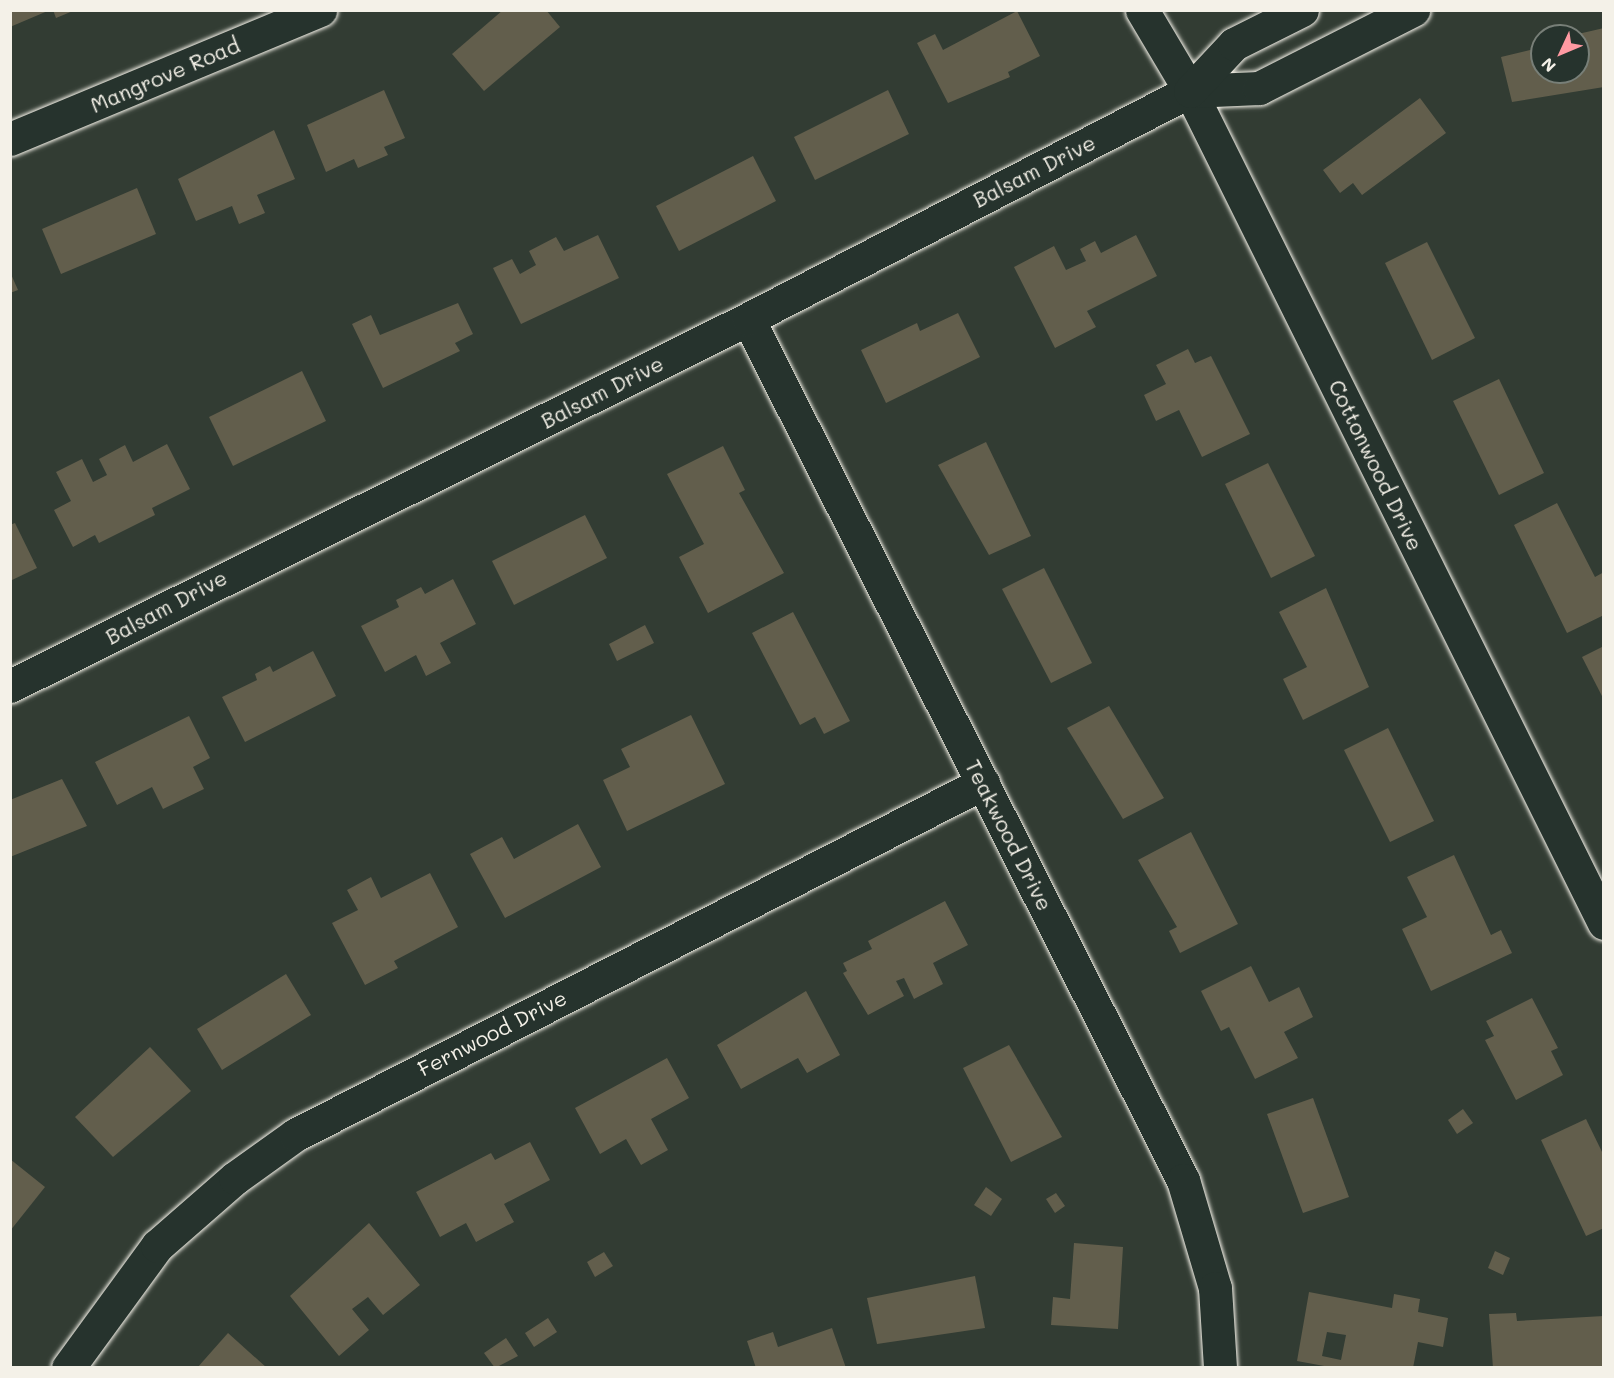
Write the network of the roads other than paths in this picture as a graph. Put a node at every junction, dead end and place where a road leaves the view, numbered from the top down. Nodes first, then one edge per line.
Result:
1 (320, 10) edge
2 (1142, 10) edge
3 (1302, 10) edge
4 (1413, 10) edge
5 (1190, 90) junction
6 (10, 139) edge
7 (748, 319) junction
8 (10, 686) edge
9 (983, 783) junction
10 (1604, 922) edge
11 (68, 1368) edge
12 (1220, 1368) edge

1 - 6 street, Mangrove Road
2 - 5 street, Cottonwood Drive
3 - 5 street, Balsam Drive
4 - 5 street, Balsam Drive
5 - 7 street, Balsam Drive
5 - 10 street, Cottonwood Drive
7 - 8 street, Balsam Drive
7 - 9 street, Teakwood Drive
9 - 11 street, Fernwood Drive
9 - 12 street, Teakwood Drive

